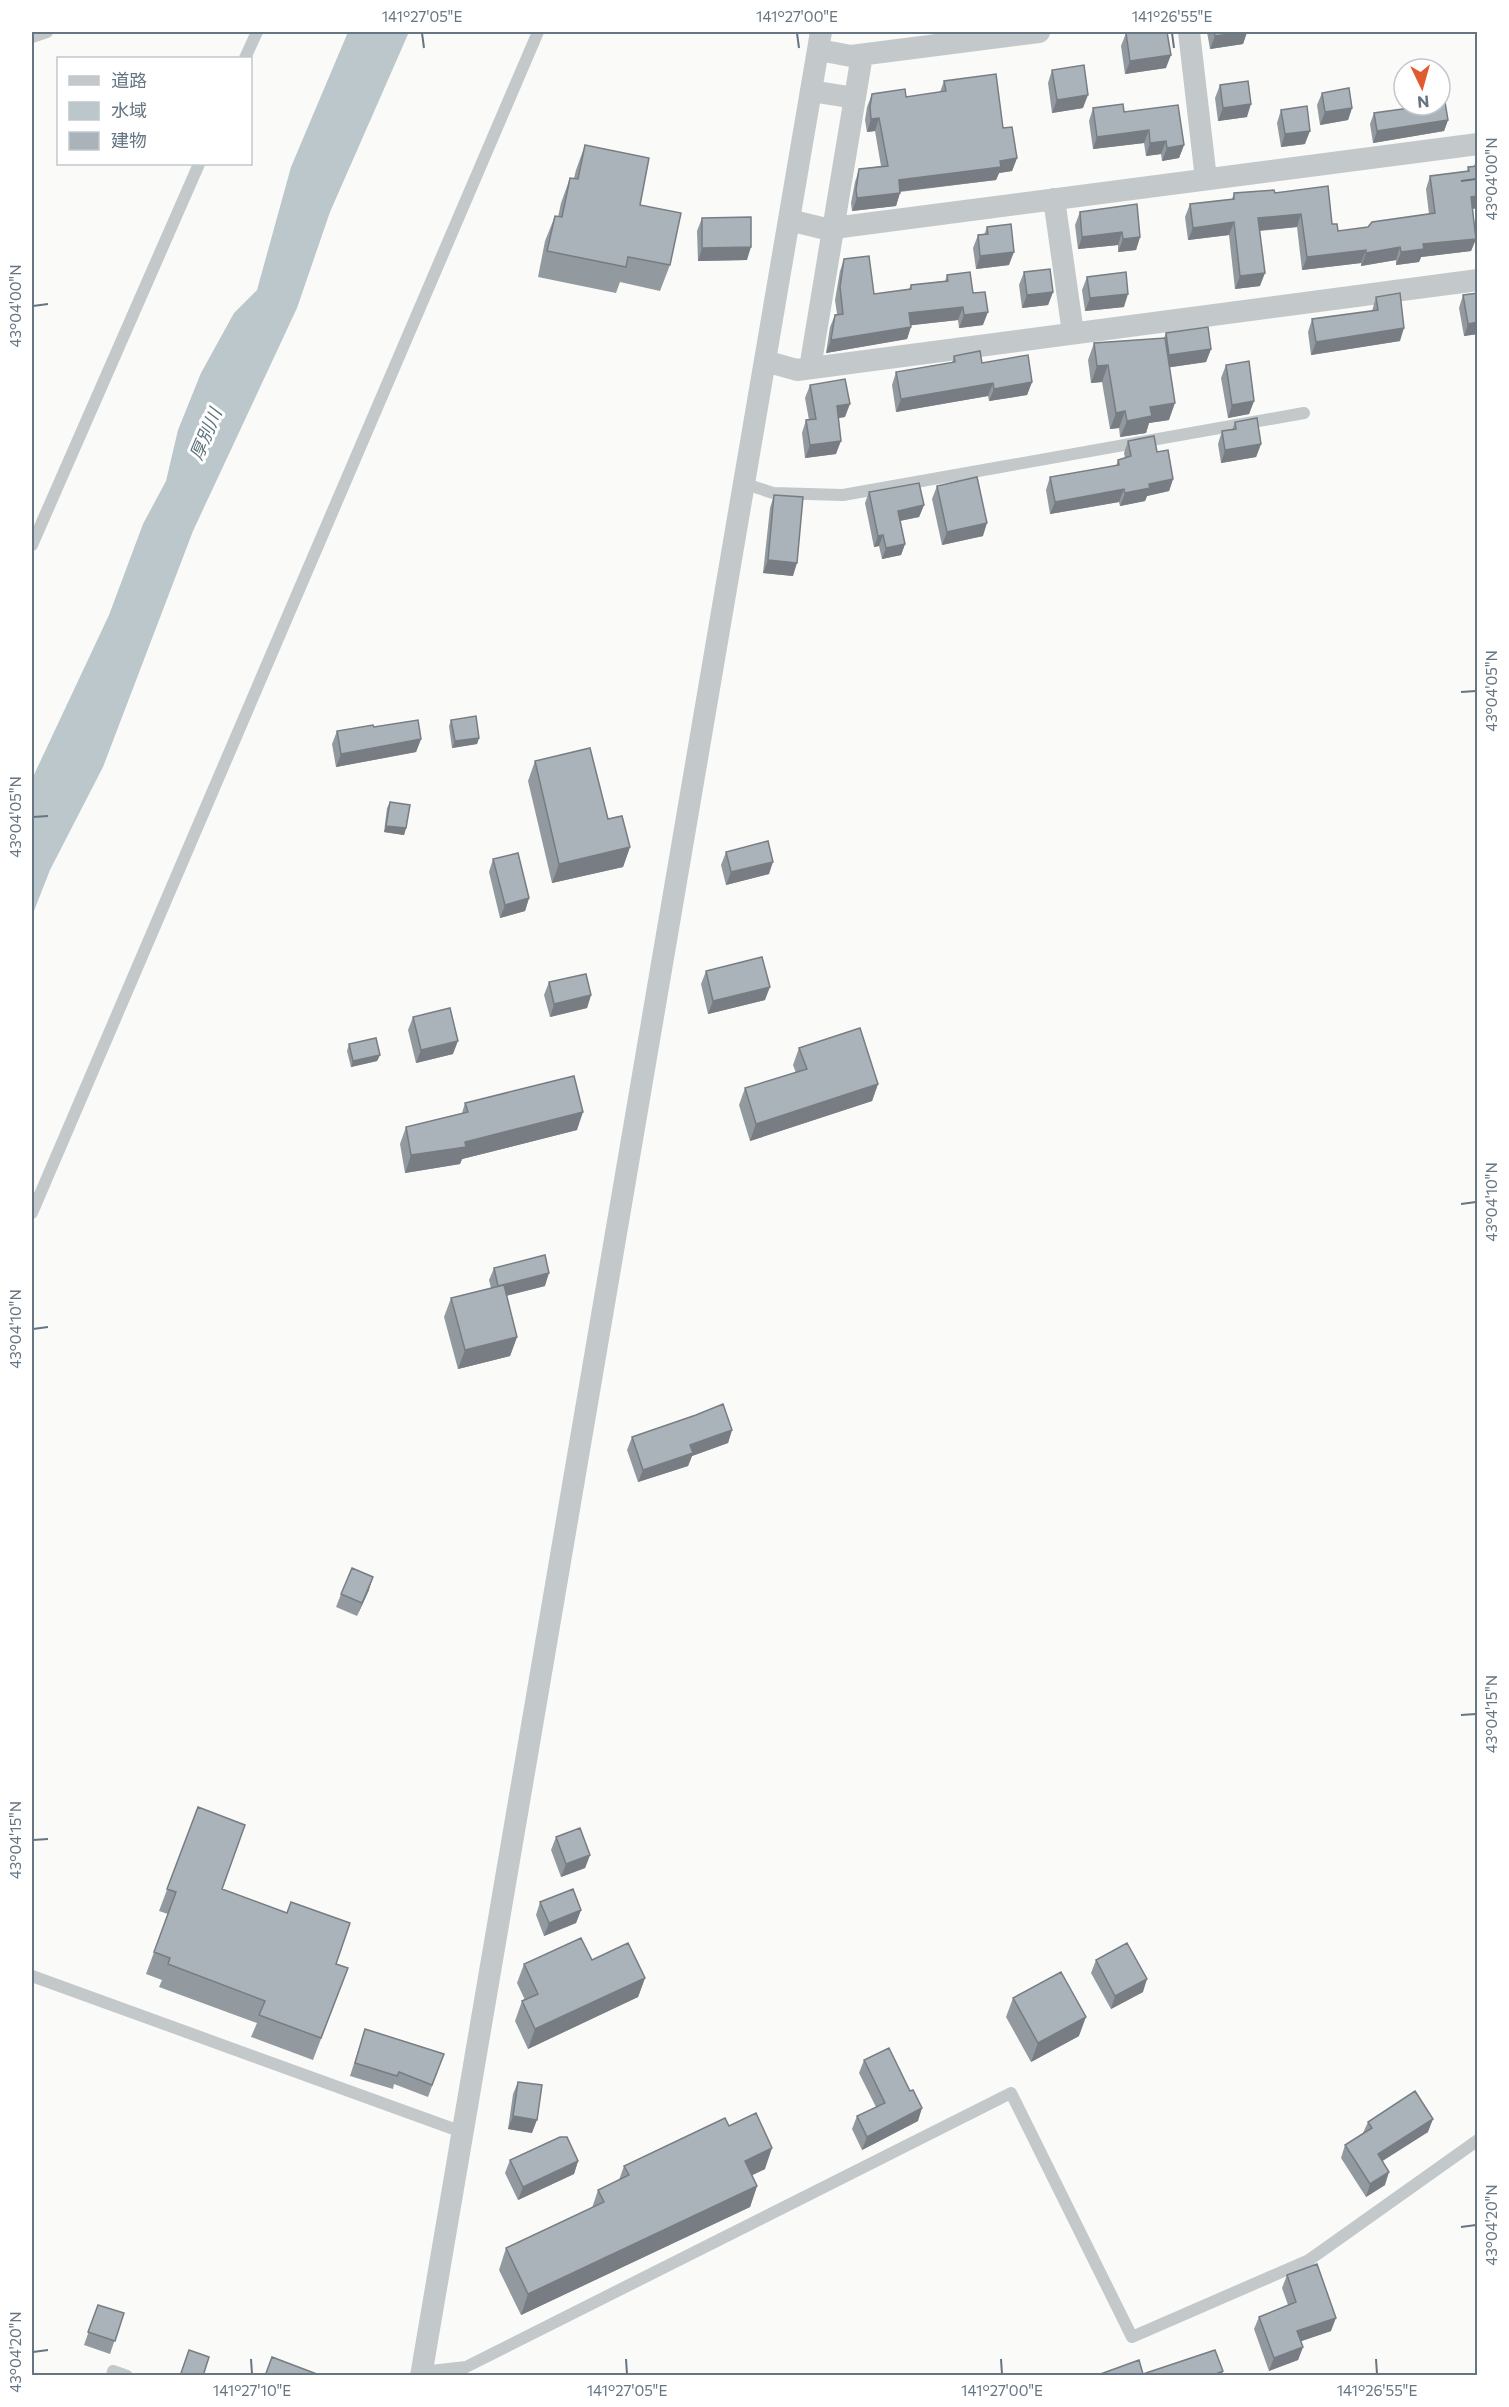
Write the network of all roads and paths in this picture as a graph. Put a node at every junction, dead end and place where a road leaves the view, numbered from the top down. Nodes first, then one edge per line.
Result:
1 (47, 32) edge
2 (257, 32) edge
3 (538, 32) edge
4 (1039, 32) edge
5 (1189, 32) edge
6 (32, 38) edge
7 (820, 41) edge
8 (862, 55) junction
9 (245, 57) edge
10 (812, 91) junction
11 (855, 98) junction
12 (1478, 144) edge
13 (199, 165) edge
14 (1206, 179) junction
15 (1054, 199) junction
16 (789, 220) junction
17 (834, 228) junction
18 (1478, 280) edge
19 (1073, 333) junction
20 (765, 361) junction
21 (810, 368) junction
22 (1304, 413) dead end
23 (744, 483) junction
24 (32, 545) edge
25 (32, 1213) edge
26 (32, 1976) edge
27 (462, 2132) junction
28 (1478, 2140) edge
29 (421, 2374) edge
30 (112, 2376) edge
31 (127, 2376) edge

1 - 6 lane
2 - 9 lane
3 - 25 lane
4 - 8 street
5 - 14 street
7 - 8 street
7 - 10 street
8 - 11 street
10 - 11 street
10 - 16 street
11 - 17 street
12 - 14 street
13 - 24 lane
14 - 15 street
15 - 17 street
15 - 19 street
16 - 17 street
16 - 20 street
17 - 21 street
18 - 19 street
19 - 21 street
20 - 21 street
20 - 23 street
22 - 23 lane
23 - 27 street
26 - 27 lane
27 - 29 street
28 - 29 lane
30 - 31 lane

